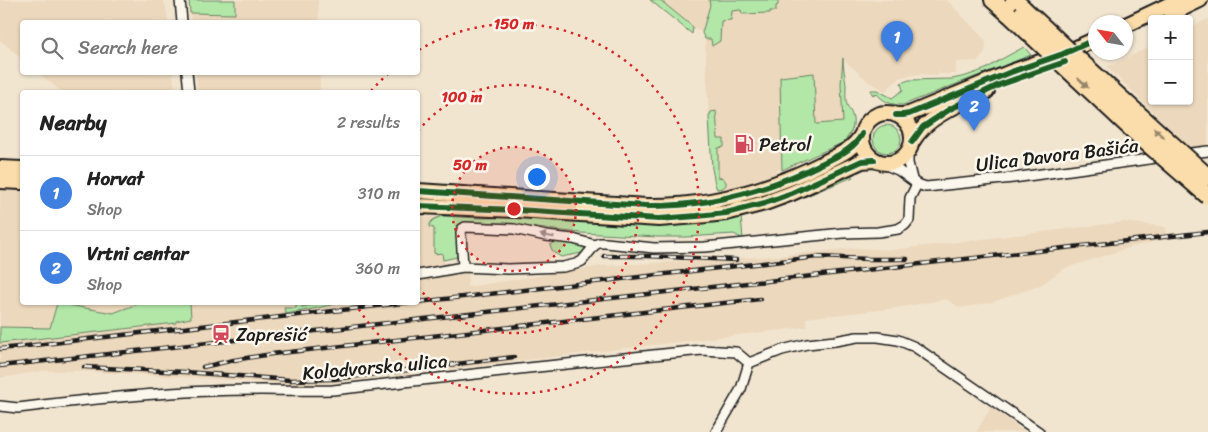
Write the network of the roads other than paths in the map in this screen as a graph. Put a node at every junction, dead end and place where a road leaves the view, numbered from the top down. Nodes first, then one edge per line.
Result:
1 (180, 0) edge
2 (993, 0) edge
3 (1179, 0) edge
4 (1197, 1) edge
5 (1016, 8) edge
6 (1168, 15) edge
7 (182, 20) edge
8 (1133, 22) edge
9 (1148, 25) edge
10 (1133, 32) edge
11 (1088, 43) edge
12 (1088, 52) edge
13 (187, 75) edge
14 (189, 90) edge
15 (896, 114) junction
16 (862, 134) junction
17 (910, 147) junction
18 (1208, 151) edge
19 (877, 161) junction
20 (0, 168) edge
21 (20, 169) edge
22 (1208, 177) edge
23 (0, 181) edge
24 (20, 182) edge
25 (914, 182) junction
26 (420, 191) edge
27 (1208, 196) edge
28 (420, 206) edge
29 (595, 245) junction
30 (463, 267) junction
31 (420, 275) edge
32 (749, 363) junction
33 (0, 406) edge
34 (716, 432) edge
35 (1039, 432) edge

1 - 7 street
2 - 5 highway
3 - 8 main road
4 - 6 main road
22 -> 5 highway, bridge
5 -> 27 highway, bridge
9 - 10 main road
11 - 15 main road
12 - 17 main road
13 - 14 street
15 - 16 main road
15 - 17 main road
16 - 19 main road
16 - 26 main road
17 - 19 main road
17 - 25 street
18 - 25 street, Ulica Davora Bašića
19 - 25 street, Ulica Davora Bašića
19 - 28 main road
20 - 21 main road
23 - 24 main road
25 - 29 street
29 - 30 street
29 -> 30 street
30 - 31 street
32 - 33 street, Kolodvorska ulica
32 - 34 street
32 - 35 street

